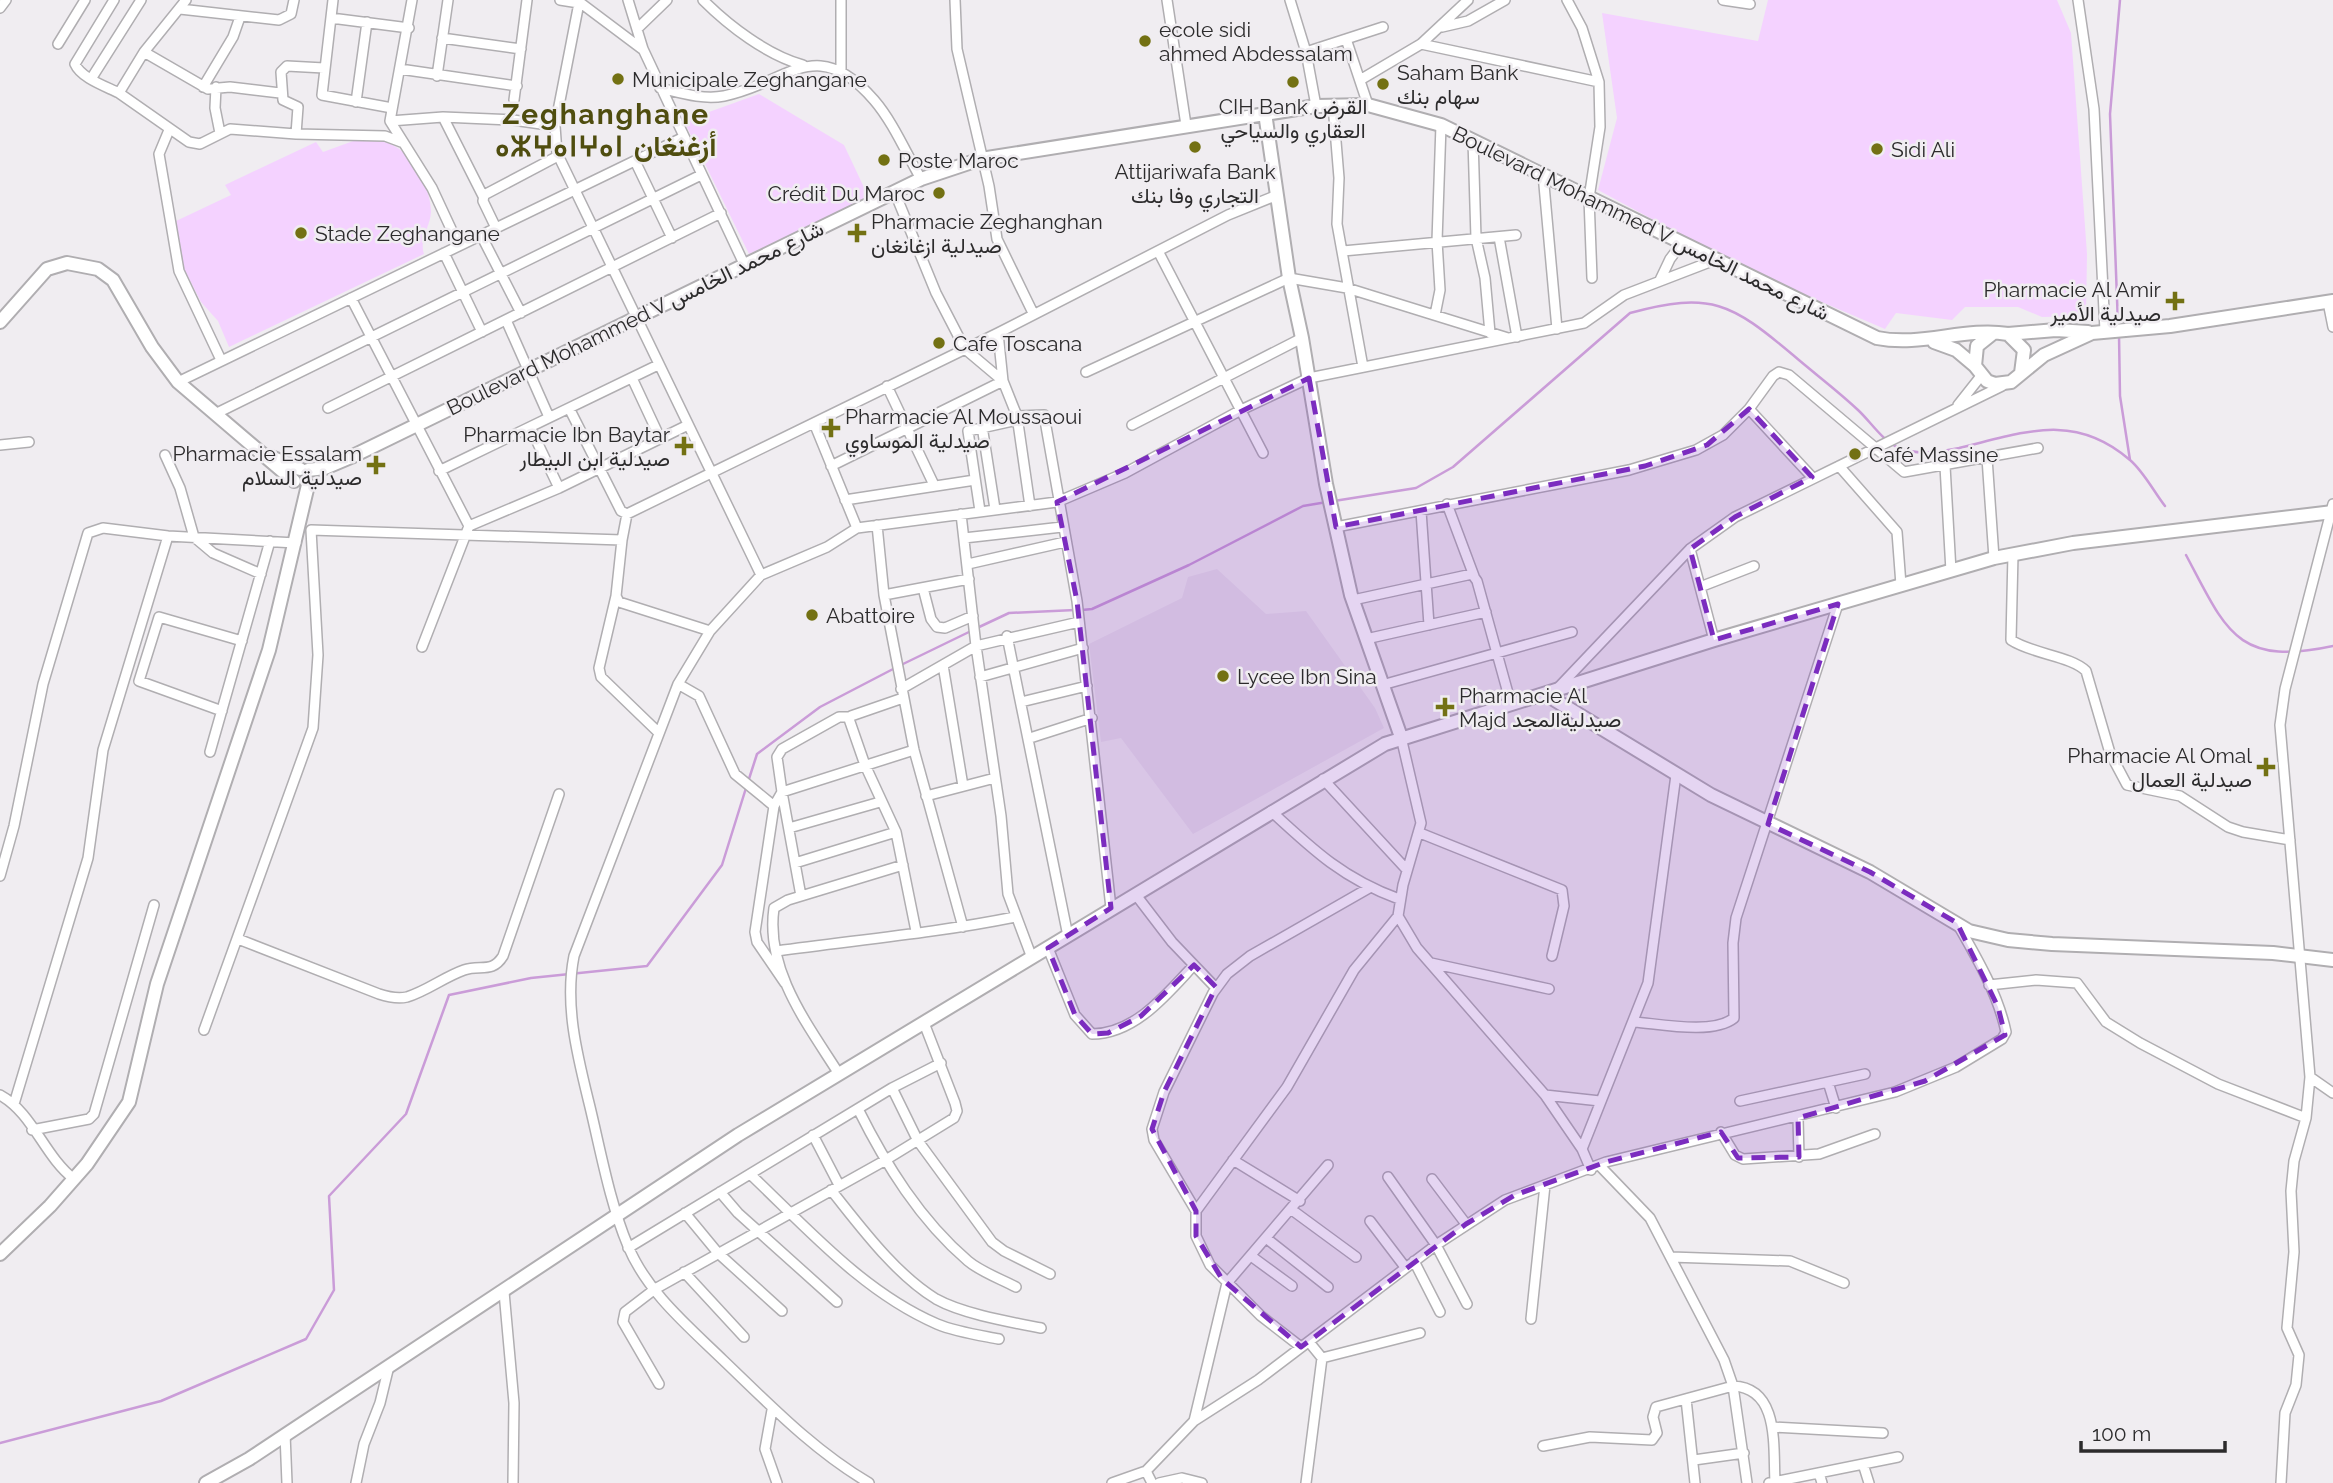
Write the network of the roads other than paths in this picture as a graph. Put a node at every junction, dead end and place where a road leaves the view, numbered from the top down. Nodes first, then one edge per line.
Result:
1 (6, 0) edge
2 (85, 0) edge
3 (114, 0) edge
4 (141, 0) edge
5 (186, 0) edge
6 (295, 0) edge
7 (333, 0) edge
8 (412, 0) edge
9 (448, 0) edge
10 (527, 0) edge
11 (559, 0) edge
12 (628, 0) edge
13 (667, 0) edge
14 (703, 0) edge
15 (841, 0) edge
16 (955, 0) edge
17 (1167, 0) edge
18 (1290, 0) edge
19 (1468, 0) edge
20 (1505, 0) edge
21 (1567, 0) edge
22 (1723, 0) edge
23 (2078, 0) edge
24 (578, 1) edge
25 (1750, 4) dead end
26 (0, 8) edge
27 (180, 9) junction
28 (240, 17) junction
29 (331, 18) junction
30 (367, 22) junction
31 (1382, 27) dead end
32 (1443, 27) junction
33 (409, 28) junction
34 (638, 28) junction
35 (442, 38) junction
36 (1346, 39) junction
37 (58, 44) dead end
38 (1421, 44) junction
39 (521, 49) junction
40 (643, 49) junction
41 (145, 52) junction
42 (1306, 52) junction
43 (803, 65) junction
44 (324, 68) junction
45 (400, 69) junction
46 (841, 72) junction
47 (437, 76) junction
48 (91, 79) junction
49 (1360, 80) junction
50 (1599, 82) junction
51 (517, 86) junction
52 (203, 87) junction
53 (216, 88) junction
54 (660, 88) junction
55 (118, 93) junction
56 (280, 93) junction
57 (514, 100) dead end
58 (356, 102) junction
59 (1333, 105) junction
60 (1368, 105) junction
61 (1316, 106) junction
62 (392, 108) junction
63 (1265, 113) junction
64 (443, 117) junction
65 (390, 121) junction
66 (1186, 125) junction
67 (1441, 125) junction
68 (555, 126) junction
69 (169, 130) junction
70 (220, 133) junction
71 (296, 134) junction
72 (684, 137) junction
73 (1473, 140) junction
74 (401, 142) junction
75 (558, 156) junction
76 (981, 159) junction
77 (635, 161) junction
78 (1544, 174) junction
79 (701, 175) junction
80 (921, 179) junction
81 (573, 190) junction
82 (895, 193) junction
83 (483, 196) junction
84 (1275, 196) junction
85 (1589, 198) junction
86 (653, 199) junction
87 (721, 213) junction
88 (496, 228) junction
89 (592, 229) junction
90 (481, 235) junction
91 (1516, 235) dead end
92 (1499, 237) junction
93 (672, 238) junction
94 (1476, 238) junction
95 (1437, 241) junction
96 (1682, 243) junction
97 (459, 246) junction
98 (1158, 251) junction
99 (1343, 251) junction
100 (444, 253) junction
101 (1714, 260) junction
102 (745, 266) junction
103 (611, 268) junction
104 (502, 274) junction
105 (1289, 278) junction
106 (1592, 278) dead end
107 (1660, 281) junction
108 (1347, 288) junction
109 (464, 293) junction
110 (351, 298) junction
111 (2331, 302) edge
112 (521, 313) junction
113 (1033, 313) junction
114 (1435, 315) junction
115 (636, 318) junction
116 (506, 320) junction
117 (1194, 320) junction
118 (0, 322) edge
119 (2333, 327) edge
120 (1557, 329) junction
121 (2104, 331) junction
122 (482, 332) junction
123 (998, 333) junction
124 (1490, 333) junction
125 (1992, 334) junction
126 (2008, 334) junction
127 (371, 338) junction
128 (1303, 338) junction
129 (1513, 338) junction
130 (1930, 341) junction
131 (965, 349) junction
132 (221, 360) junction
133 (658, 365) junction
134 (1363, 367) junction
135 (527, 370) junction
136 (1978, 371) junction
137 (1086, 372) dead end
138 (2021, 373) junction
139 (391, 377) junction
140 (1225, 377) junction
141 (632, 378) junction
142 (1309, 378) junction
143 (1003, 381) junction
144 (177, 382) junction
145 (2011, 382) junction
146 (887, 386) junction
147 (328, 408) dead end
148 (569, 408) junction
149 (1241, 410) junction
150 (1749, 410) junction
151 (1952, 411) junction
152 (217, 413) junction
153 (549, 417) junction
154 (1017, 418) junction
155 (814, 423) junction
156 (415, 425) junction
157 (688, 425) junction
158 (1132, 425) dead end
159 (982, 426) junction
160 (530, 427) junction
161 (907, 428) junction
162 (660, 439) junction
163 (29, 442) dead end
164 (0, 445) edge
165 (2038, 448) dead end
166 (1876, 449) junction
167 (1263, 453) dead end
168 (164, 455) dead end
169 (1987, 458) junction
170 (831, 466) junction
171 (1839, 466) junction
172 (1945, 466) junction
173 (599, 468) junction
174 (439, 471) junction
175 (712, 474) junction
176 (1812, 477) junction
177 (303, 478) junction
178 (975, 480) junction
179 (934, 485) junction
180 (559, 488) junction
181 (845, 500) junction
182 (1057, 502) junction
183 (1447, 504) junction
184 (1030, 506) junction
185 (995, 509) junction
186 (2332, 509) edge
187 (980, 511) junction
188 (1421, 511) junction
189 (627, 514) junction
190 (961, 514) junction
191 (1334, 520) junction
192 (877, 526) junction
193 (1062, 527) junction
194 (857, 528) junction
195 (305, 529) junction
196 (468, 530) junction
197 (168, 537) junction
198 (194, 537) junction
199 (964, 538) junction
200 (622, 540) junction
201 (271, 541) junction
202 (1065, 542) junction
203 (296, 543) junction
204 (1690, 549) junction
205 (2013, 554) junction
206 (1994, 558) junction
207 (968, 564) junction
208 (1754, 566) dead end
209 (1951, 571) junction
210 (261, 575) junction
211 (761, 575) junction
212 (1475, 576) junction
213 (970, 579) junction
214 (1427, 584) junction
215 (1901, 584) junction
216 (1700, 587) junction
217 (923, 588) junction
218 (884, 595) junction
219 (617, 596) junction
220 (1353, 600) junction
221 (1838, 604) junction
222 (1486, 612) junction
223 (973, 620) junction
224 (1079, 621) junction
225 (1429, 625) junction
226 (709, 631) junction
227 (1572, 632) dead end
228 (1007, 636) junction
229 (1366, 639) junction
230 (1714, 640) junction
231 (242, 641) junction
232 (975, 645) junction
233 (422, 647) dead end
234 (1083, 648) junction
235 (1499, 654) junction
236 (943, 665) junction
237 (1015, 670) junction
238 (980, 677) junction
239 (678, 684) junction
240 (1382, 685) junction
241 (1087, 686) junction
242 (1550, 692) junction
243 (902, 693) junction
244 (1021, 702) junction
245 (1511, 704) junction
246 (222, 711) junction
247 (850, 717) junction
248 (1092, 718) junction
249 (659, 733) junction
250 (1401, 737) junction
251 (1030, 738) junction
252 (914, 750) junction
253 (210, 752) dead end
254 (865, 765) junction
255 (1676, 775) junction
256 (995, 778) junction
257 (1323, 779) junction
258 (963, 786) junction
259 (782, 792) junction
260 (559, 794) dead end
261 (926, 796) junction
262 (880, 802) junction
263 (774, 806) junction
264 (1271, 811) junction
265 (1768, 824) junction
266 (789, 828) junction
267 (896, 832) junction
268 (1420, 833) junction
269 (2290, 840) junction
270 (795, 863) junction
271 (903, 865) junction
272 (1407, 870) junction
273 (0, 876) edge
274 (1369, 888) junction
275 (1136, 895) junction
276 (800, 896) junction
277 (1399, 899) junction
278 (154, 905) dead end
279 (1111, 908) junction
280 (1398, 916) junction
281 (1015, 918) junction
282 (1957, 923) junction
283 (963, 927) junction
284 (916, 931) junction
285 (1069, 936) junction
286 (238, 939) junction
287 (1048, 948) junction
288 (777, 951) junction
289 (2299, 955) junction
290 (1552, 956) dead end
291 (1032, 958) junction
292 (2333, 960) edge
293 (1429, 963) junction
294 (1194, 965) junction
295 (785, 983) junction
296 (1989, 985) junction
297 (1216, 988) junction
298 (1549, 989) dead end
299 (1634, 1022) junction
300 (924, 1023) junction
301 (204, 1030) dead end
302 (940, 1063) junction
303 (839, 1074) junction
304 (1865, 1074) dead end
305 (2310, 1077) junction
306 (1828, 1082) junction
307 (892, 1088) junction
308 (2333, 1093) edge
309 (0, 1095) edge
310 (1545, 1095) junction
311 (1600, 1101) junction
312 (1740, 1101) dead end
313 (14, 1104) junction
314 (1836, 1108) junction
315 (858, 1109) junction
316 (1798, 1118) junction
317 (2306, 1118) junction
318 (32, 1130) junction
319 (1721, 1132) junction
320 (1875, 1134) dead end
321 (813, 1135) junction
322 (918, 1141) junction
323 (1582, 1149) junction
324 (1799, 1157) junction
325 (1233, 1160) junction
326 (884, 1161) junction
327 (1328, 1165) dead end
328 (1595, 1167) junction
329 (750, 1174) junction
330 (1388, 1177) dead end
331 (74, 1179) junction
332 (1432, 1179) dead end
333 (1545, 1185) junction
334 (835, 1187) junction
335 (720, 1192) junction
336 (1300, 1201) junction
337 (1292, 1210) junction
338 (1196, 1211) junction
339 (791, 1212) junction
340 (685, 1213) junction
341 (619, 1216) junction
342 (1370, 1221) dead end
343 (1466, 1224) junction
344 (757, 1231) junction
345 (1266, 1238) junction
346 (1436, 1245) junction
347 (628, 1248) junction
348 (718, 1253) junction
349 (0, 1254) edge
350 (1251, 1256) junction
351 (1356, 1257) dead end
352 (1671, 1257) junction
353 (1414, 1261) junction
354 (1405, 1267) junction
355 (684, 1272) junction
356 (1050, 1274) dead end
357 (1227, 1283) junction
358 (1844, 1283) dead end
359 (1292, 1286) dead end
360 (1016, 1287) dead end
361 (1328, 1287) dead end
362 (655, 1289) junction
363 (504, 1292) junction
364 (836, 1302) dead end
365 (1467, 1304) dead end
366 (782, 1311) dead end
367 (1440, 1312) dead end
368 (1531, 1319) dead end
369 (1041, 1328) dead end
370 (1420, 1332) dead end
371 (744, 1337) dead end
372 (999, 1339) dead end
373 (1305, 1344) junction
374 (1322, 1358) junction
375 (389, 1366) junction
376 (659, 1384) dead end
377 (1733, 1386) junction
378 (1686, 1399) junction
379 (772, 1410) junction
380 (1194, 1421) junction
381 (1772, 1427) junction
382 (1883, 1433) dead end
383 (285, 1434) junction
384 (1543, 1446) dead end
385 (1744, 1452) junction
386 (1898, 1457) dead end
387 (1693, 1460) junction
388 (1863, 1464) junction
389 (1146, 1471) junction
390 (1819, 1473) junction
391 (1772, 1482) edge
392 (207, 1483) edge
393 (287, 1483) edge
394 (356, 1483) edge
395 (513, 1483) edge
396 (777, 1483) edge
397 (869, 1483) edge
398 (1112, 1483) edge
399 (1152, 1483) edge
400 (1159, 1483) edge
401 (1202, 1483) edge
402 (1306, 1483) edge
403 (1695, 1483) edge
404 (1747, 1483) edge
405 (1822, 1483) edge
406 (1869, 1483) edge
407 (2281, 1483) edge

1 - 26 street
2 - 37 street
3 - 48 street
4 - 48 street
5 - 27 street
6 - 28 street
7 - 29 street
8 - 33 street
9 - 35 street
10 - 39 street
11 - 24 street
12 - 34 street
13 - 34 street
14 - 43 street
15 - 46 street
16 - 76 street
17 - 66 street
18 - 42 street
19 - 32 street
20 - 32 street
21 - 50 street
22 - 25 street
23 - 121 street
24 - 40 street
24 - 68 street
27 - 28 street
27 - 41 street
28 - 52 street
29 - 30 street
29 - 44 street
30 - 33 street
30 - 58 street
31 - 36 street
32 - 38 street
33 - 45 street
34 - 40 street
35 - 39 street
35 - 47 street
36 - 42 street
36 - 49 street
38 - 49 street
38 - 50 street
39 - 51 street
40 - 54 street
41 - 52 street
41 - 55 street
42 - 61 street
43 - 46 street
43 - 54 street
44 - 56 street
44 - 58 street
45 - 47 street
45 - 62 street
46 - 80 street
47 - 51 street
48 - 55 street
49 - 60 street
50 - 85 street
51 - 57 street
52 - 53 street
53 - 56 street
53 - 70 street
54 - 72 street
55 - 69 street
56 - 71 street
58 - 62 street
59 - 60 street, Boulevard Mohammed V شارع محمد الخامس
59 - 61 street, Boulevard Mohammed V شارع محمد الخامس
59 - 99 street
60 - 67 street, Boulevard Mohammed V شارع محمد الخامس
61 - 63 street, Boulevard Mohammed V شارع محمد الخامس
62 - 65 street
63 - 66 street, Boulevard Mohammed V شارع محمد الخامس
63 - 84 street
64 - 65 street
64 - 68 street
64 - 83 street
65 - 74 street
66 - 76 street, Boulevard Mohammed V شارع محمد الخامس
67 - 73 street, Boulevard Mohammed V شارع محمد الخامس
67 - 95 street
68 - 75 street
69 - 70 street
69 - 132 street
70 - 71 street
71 - 74 street
72 - 77 street
72 - 79 street
73 - 78 street, Boulevard Mohammed V شارع محمد الخامس
73 - 94 street
74 - 97 street
75 - 81 street
75 - 83 street
76 - 80 street, Boulevard Mohammed V شارع محمد الخامس
76 - 113 street
77 - 81 street
77 - 86 street
78 - 85 street, Boulevard Mohammed V شارع محمد الخامس
78 - 120 street
79 - 86 street
79 - 87 street
80 - 82 street, Boulevard Mohammed V شارع محمد الخامس
81 - 88 street
81 - 89 street
82 - 102 street, Boulevard Mohammed V شارع محمد الخامس
82 - 131 street
83 - 88 street
84 - 98 street
84 - 105 street
85 - 96 street, Boulevard Mohammed V شارع محمد الخامس
85 - 106 street
86 - 89 street
86 - 93 street
87 - 93 street
87 - 102 street
88 - 90 street
89 - 103 street
89 - 104 street
90 - 97 street
90 - 104 street
91 - 92 street
92 - 94 street
92 - 129 street
93 - 103 street
94 - 95 street
94 - 124 street
95 - 99 street
95 - 114 street
96 - 101 street, Boulevard Mohammed V شارع محمد الخامس
96 - 107 street
97 - 100 street
98 - 113 street
98 - 117 street
99 - 108 street
100 - 109 street
100 - 110 street
101 - 107 street
101 - 130 street, Boulevard Mohammed V شارع محمد الخامس
102 - 115 street, Boulevard Mohammed V شارع محمد الخامس
103 - 112 street
103 - 115 street
104 - 109 street
104 - 112 street
105 - 108 street
105 - 117 street
105 - 128 street
107 - 120 street
108 - 114 street
108 - 134 street
109 - 122 street
109 - 127 street
110 - 127 street
110 - 132 street
111 - 119 street
111 - 121 street
112 - 116 street
113 - 123 street
114 - 124 street
115 - 133 street
115 - 135 street, Boulevard Mohammed V شارع محمد الخامس
116 - 122 street
116 - 135 street
117 - 137 street
117 - 140 street
118 - 144 street
120 - 129 street
121 - 126 street
121 - 138 street
122 - 139 street
123 - 131 street
123 - 143 street
124 - 129 street
125 - 126 street
125 - 130 street, Boulevard Mohammed V شارع محمد الخامس
125 - 136 street
126 - 138 street
127 - 139 street
127 - 152 street
128 - 140 street
128 - 142 street
129 - 134 street
130 - 136 street, Boulevard Mohammed V شارع محمد الخامس
131 - 143 street
131 - 146 street
132 - 144 street
133 - 141 street
133 - 157 street
134 - 142 street
135 - 153 street
135 - 156 street, Boulevard Mohammed V شارع محمد الخامس
136 - 145 street
136 - 151 street
138 - 145 street
139 - 147 street
139 - 156 street
140 - 149 street
140 - 158 street
141 - 148 street
141 - 162 street
142 - 149 street
142 - 191 street
143 - 154 street
143 - 161 street
144 - 152 street
145 - 151 street
146 - 155 street
146 - 161 street
148 - 153 street
148 - 173 street
149 - 167 street
149 - 182 street
150 - 166 street
150 - 176 street
150 - 183 street
151 - 166 street
152 - 177 street
153 - 160 street
154 - 159 street
154 - 182 street
154 - 184 street
155 - 170 street
155 - 175 street
156 - 174 street
156 - 177 street, Boulevard Mohammed V شارع محمد الخامس
157 - 162 street
157 - 175 street
159 - 178 street
159 - 185 street
160 - 174 street
160 - 180 street
161 - 170 street
161 - 179 street
162 - 173 street
163 - 164 street
165 - 169 street
166 - 171 street
166 - 172 street
168 - 198 street
169 - 172 street
169 - 206 street
170 - 181 street
171 - 176 street
171 - 215 street
172 - 209 street
173 - 180 street
173 - 189 street
174 - 196 street
175 - 189 street
175 - 211 street
176 - 204 street
177 - 195 street
178 - 179 street
178 - 187 street
179 - 181 street
180 - 196 street
181 - 194 street
182 - 184 street
182 - 193 street
183 - 188 street
183 - 212 street
184 - 185 street
185 - 187 street
186 - 205 street
186 - 269 street
187 - 190 street
188 - 191 street
188 - 214 street
189 - 200 street
190 - 192 street
190 - 199 street
191 - 220 street
192 - 194 street
192 - 218 street
193 - 199 street
193 - 202 street
194 - 211 street
195 - 196 street
195 - 203 street
195 - 286 street
196 - 200 street
196 - 233 street
197 - 198 street
197 - 273 street
197 - 313 street
198 - 201 street
198 - 210 street
199 - 207 street
200 - 219 street
201 - 203 street
201 - 210 street
202 - 207 street
202 - 224 street
203 - 331 street
204 - 216 street
204 - 242 street
205 - 206 street
205 - 269 street
206 - 209 street
207 - 213 street
208 - 216 street
209 - 215 street
210 - 231 street
211 - 226 street
212 - 214 street
212 - 222 street
213 - 217 street
213 - 223 street
214 - 220 street
214 - 225 street
215 - 221 street
216 - 230 street
217 - 218 street
217 - 223 street
218 - 243 street
219 - 226 street
219 - 249 street
220 - 229 street
221 - 230 street
221 - 265 street
222 - 225 street
222 - 235 street
223 - 232 street
224 - 228 street
224 - 234 street
225 - 229 street
226 - 239 street
227 - 235 street
228 - 232 street
228 - 237 street
229 - 240 street
230 - 242 street
231 - 246 street
231 - 246 street
232 - 236 street
232 - 238 street
234 - 237 street
234 - 241 street
235 - 240 street
235 - 245 street
236 - 243 street
236 - 258 street
237 - 238 street
237 - 244 street
238 - 256 street
239 - 249 street
239 - 263 street
240 - 250 street
241 - 244 street
241 - 248 street
242 - 245 street
242 - 255 street
243 - 247 street
243 - 252 street
244 - 251 street
245 - 250 street
246 - 253 street
247 - 254 street
247 - 259 street
248 - 251 street
248 - 279 street
249 - 341 street
250 - 257 street
250 - 268 street
251 - 285 street
252 - 254 street
252 - 261 street
254 - 259 street
254 - 262 street
255 - 265 street
255 - 299 street
256 - 258 street
256 - 281 street
257 - 264 street
257 - 272 street
258 - 261 street
259 - 263 street
259 - 266 street
260 - 286 street
261 - 283 street
262 - 266 street
262 - 267 street
263 - 295 street
264 - 274 street
264 - 275 street
265 - 282 street
265 - 299 street
266 - 270 street
267 - 270 street
267 - 271 street
268 - 272 street
268 - 290 street
269 - 289 street
270 - 276 street
271 - 276 street
271 - 284 street
272 - 277 street
274 - 277 street
274 - 297 street
275 - 279 street
275 - 294 street
276 - 288 street
277 - 280 street
278 - 318 street
279 - 285 street
280 - 293 street
280 - 325 street
281 - 283 street
281 - 291 street
282 - 289 street
282 - 296 street
283 - 284 street
284 - 288 street
285 - 287 street
286 - 301 street
287 - 291 street
287 - 294 street
288 - 295 street
289 - 292 street
289 - 305 street
291 - 300 street
293 - 298 street
293 - 310 street
294 - 297 street
295 - 303 street
296 - 314 street
296 - 317 street
297 - 338 street
299 - 311 street
300 - 302 street
300 - 303 street
302 - 307 street
302 - 322 street
303 - 341 street
304 - 306 street
305 - 308 street
305 - 317 street
306 - 312 street
306 - 314 street
307 - 315 street
307 - 322 street
309 - 313 street
310 - 311 street
310 - 323 street
311 - 323 street
313 - 318 street
314 - 316 street
315 - 321 street
315 - 326 street
316 - 319 street
316 - 324 street
317 - 407 street
318 - 331 street
319 - 324 street
319 - 328 street
320 - 324 street
321 - 329 street
321 - 334 street
322 - 326 street
322 - 356 street
323 - 328 street
325 - 336 street
325 - 338 street
326 - 334 street
326 - 360 street
327 - 336 street
328 - 333 street
328 - 352 street
329 - 335 street
329 - 339 street
330 - 346 street
331 - 349 street
332 - 343 street
333 - 343 street
333 - 368 street
334 - 339 street
334 - 369 street
335 - 340 street
335 - 344 street
336 - 337 street
337 - 345 street
337 - 351 street
338 - 357 street
339 - 344 street
339 - 372 street
340 - 347 street
340 - 348 street
341 - 347 street
341 - 363 street
342 - 354 street
343 - 346 street
344 - 348 street
344 - 364 street
345 - 350 street
345 - 361 street
346 - 353 street
346 - 365 street
347 - 362 street
348 - 355 street
348 - 366 street
350 - 357 street
350 - 359 street
352 - 358 street
352 - 377 street
353 - 354 street
353 - 367 street
354 - 373 street
355 - 362 street
355 - 371 street
357 - 373 street
357 - 380 street
362 - 376 street
362 - 379 street
363 - 375 street
363 - 395 street
370 - 374 street
373 - 374 street
373 - 380 street
374 - 402 street
375 - 383 street
375 - 394 street
377 - 378 street
377 - 381 street
377 - 385 street
378 - 384 street
378 - 387 street
379 - 396 street
379 - 397 street
380 - 389 street
381 - 382 street
381 - 391 street
383 - 392 street
383 - 393 street
385 - 387 street
385 - 404 street
386 - 388 street
387 - 403 street
388 - 390 street
388 - 406 street
389 - 398 street
389 - 399 street
390 - 391 street
390 - 405 street
400 - 401 street

